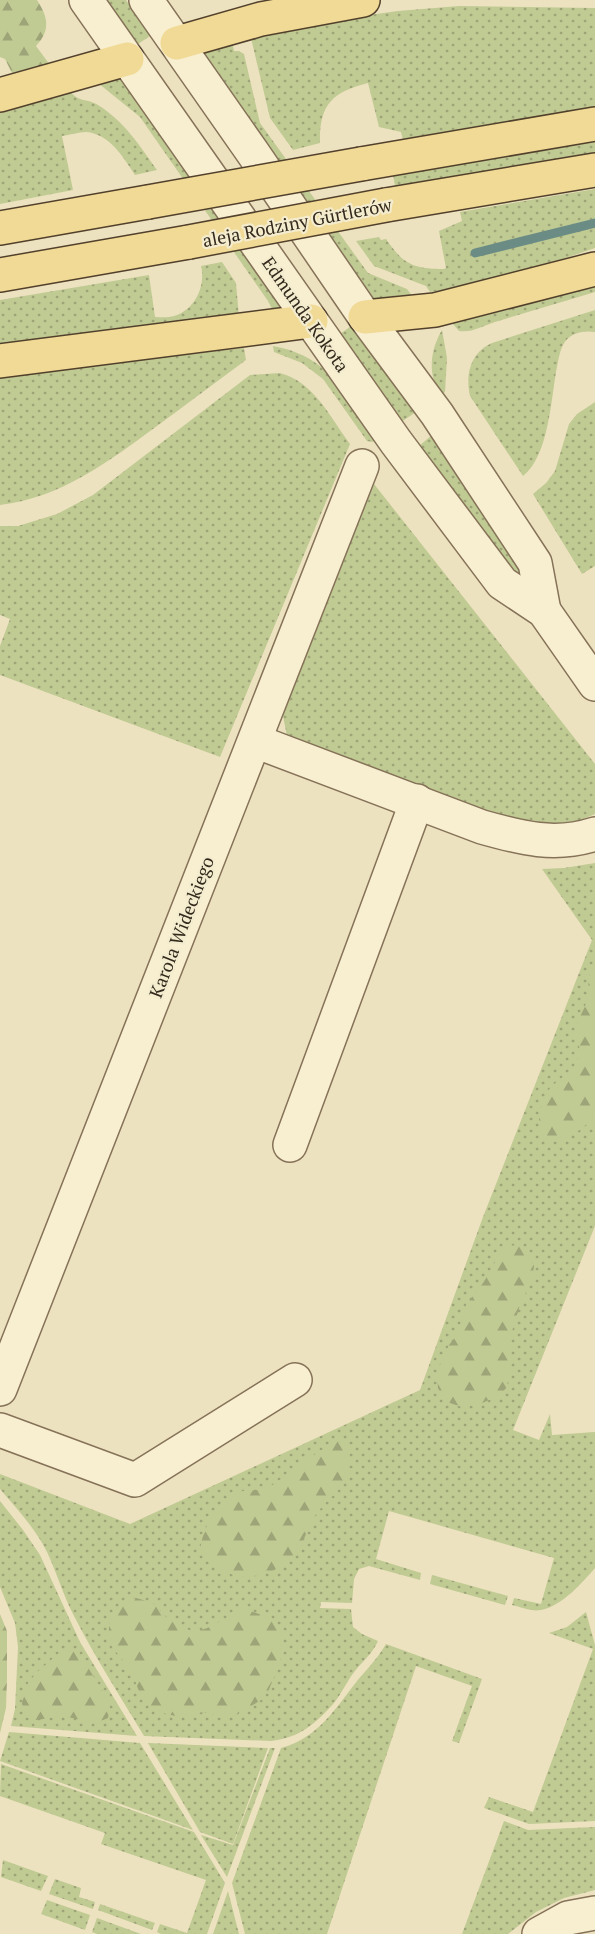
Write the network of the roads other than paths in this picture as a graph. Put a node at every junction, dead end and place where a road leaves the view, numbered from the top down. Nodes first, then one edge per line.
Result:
1 (86, 0) edge
2 (146, 0) edge
3 (363, 0) edge
4 (177, 43) junction
5 (127, 59) junction
6 (0, 95) edge
7 (595, 124) edge
8 (595, 170) edge
9 (0, 228) edge
10 (595, 269) edge
11 (0, 275) edge
12 (365, 317) junction
13 (311, 321) junction
14 (0, 361) edge
15 (362, 466) dead end
16 (544, 611) junction
17 (595, 684) edge
18 (255, 741) junction
19 (417, 801) junction
20 (595, 834) edge
21 (290, 1144) dead end
22 (295, 1380) dead end
23 (0, 1389) edge
24 (0, 1431) edge
25 (595, 1913) edge
26 (539, 1934) edge

1 - 5 street, Edmunda Kokota
2 - 4 street, Edmunda Kokota
3 - 4 main road
4 - 5 street
4 - 12 street, Edmunda Kokota
5 - 6 main road
5 - 13 street, Edmunda Kokota
7 - 9 main road, bridge
8 - 11 main road, aleja Rodziny Gürtlerów, bridge
10 - 12 main road
12 - 13 street
12 - 16 street, Edmunda Kokota
13 - 14 main road
13 - 16 street, Edmunda Kokota
15 - 18 street, Karola Wideckiego
16 - 17 street, Edmunda Kokota
18 - 19 street
18 - 23 street, Karola Wideckiego
19 - 20 street
19 - 21 street
22 - 24 street
25 - 26 street

